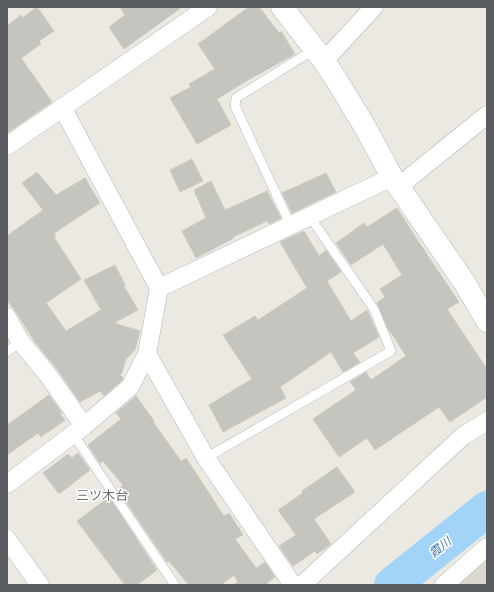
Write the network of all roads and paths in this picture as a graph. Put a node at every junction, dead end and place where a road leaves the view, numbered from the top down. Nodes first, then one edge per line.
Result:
1 (208, 7) edge
2 (282, 7) edge
3 (374, 7) edge
4 (319, 55) junction
5 (62, 107) junction
6 (487, 114) edge
7 (7, 146) edge
8 (395, 182) junction
9 (310, 217) junction
10 (291, 226) junction
11 (159, 288) junction
12 (7, 317) edge
13 (487, 321) edge
14 (13, 346) edge
15 (147, 354) junction
16 (487, 421) edge
17 (79, 430) junction
18 (206, 458) junction
19 (7, 484) edge
20 (7, 539) edge
21 (487, 547) edge
22 (40, 585) edge
23 (175, 585) edge
24 (292, 585) edge
25 (302, 585) edge
26 (444, 585) edge

1 - 5 street
2 - 4 street
3 - 4 street
4 - 8 street
4 - 10 lane
5 - 7 street
5 - 11 street
6 - 8 street
8 - 9 street
8 - 13 street
9 - 10 street
9 - 18 lane
10 - 11 street
11 - 15 street
12 - 14 street
14 - 17 street
15 - 17 street
15 - 18 street
16 - 25 street
17 - 19 street
17 - 23 lane
18 - 24 street
20 - 22 street
21 - 26 street

